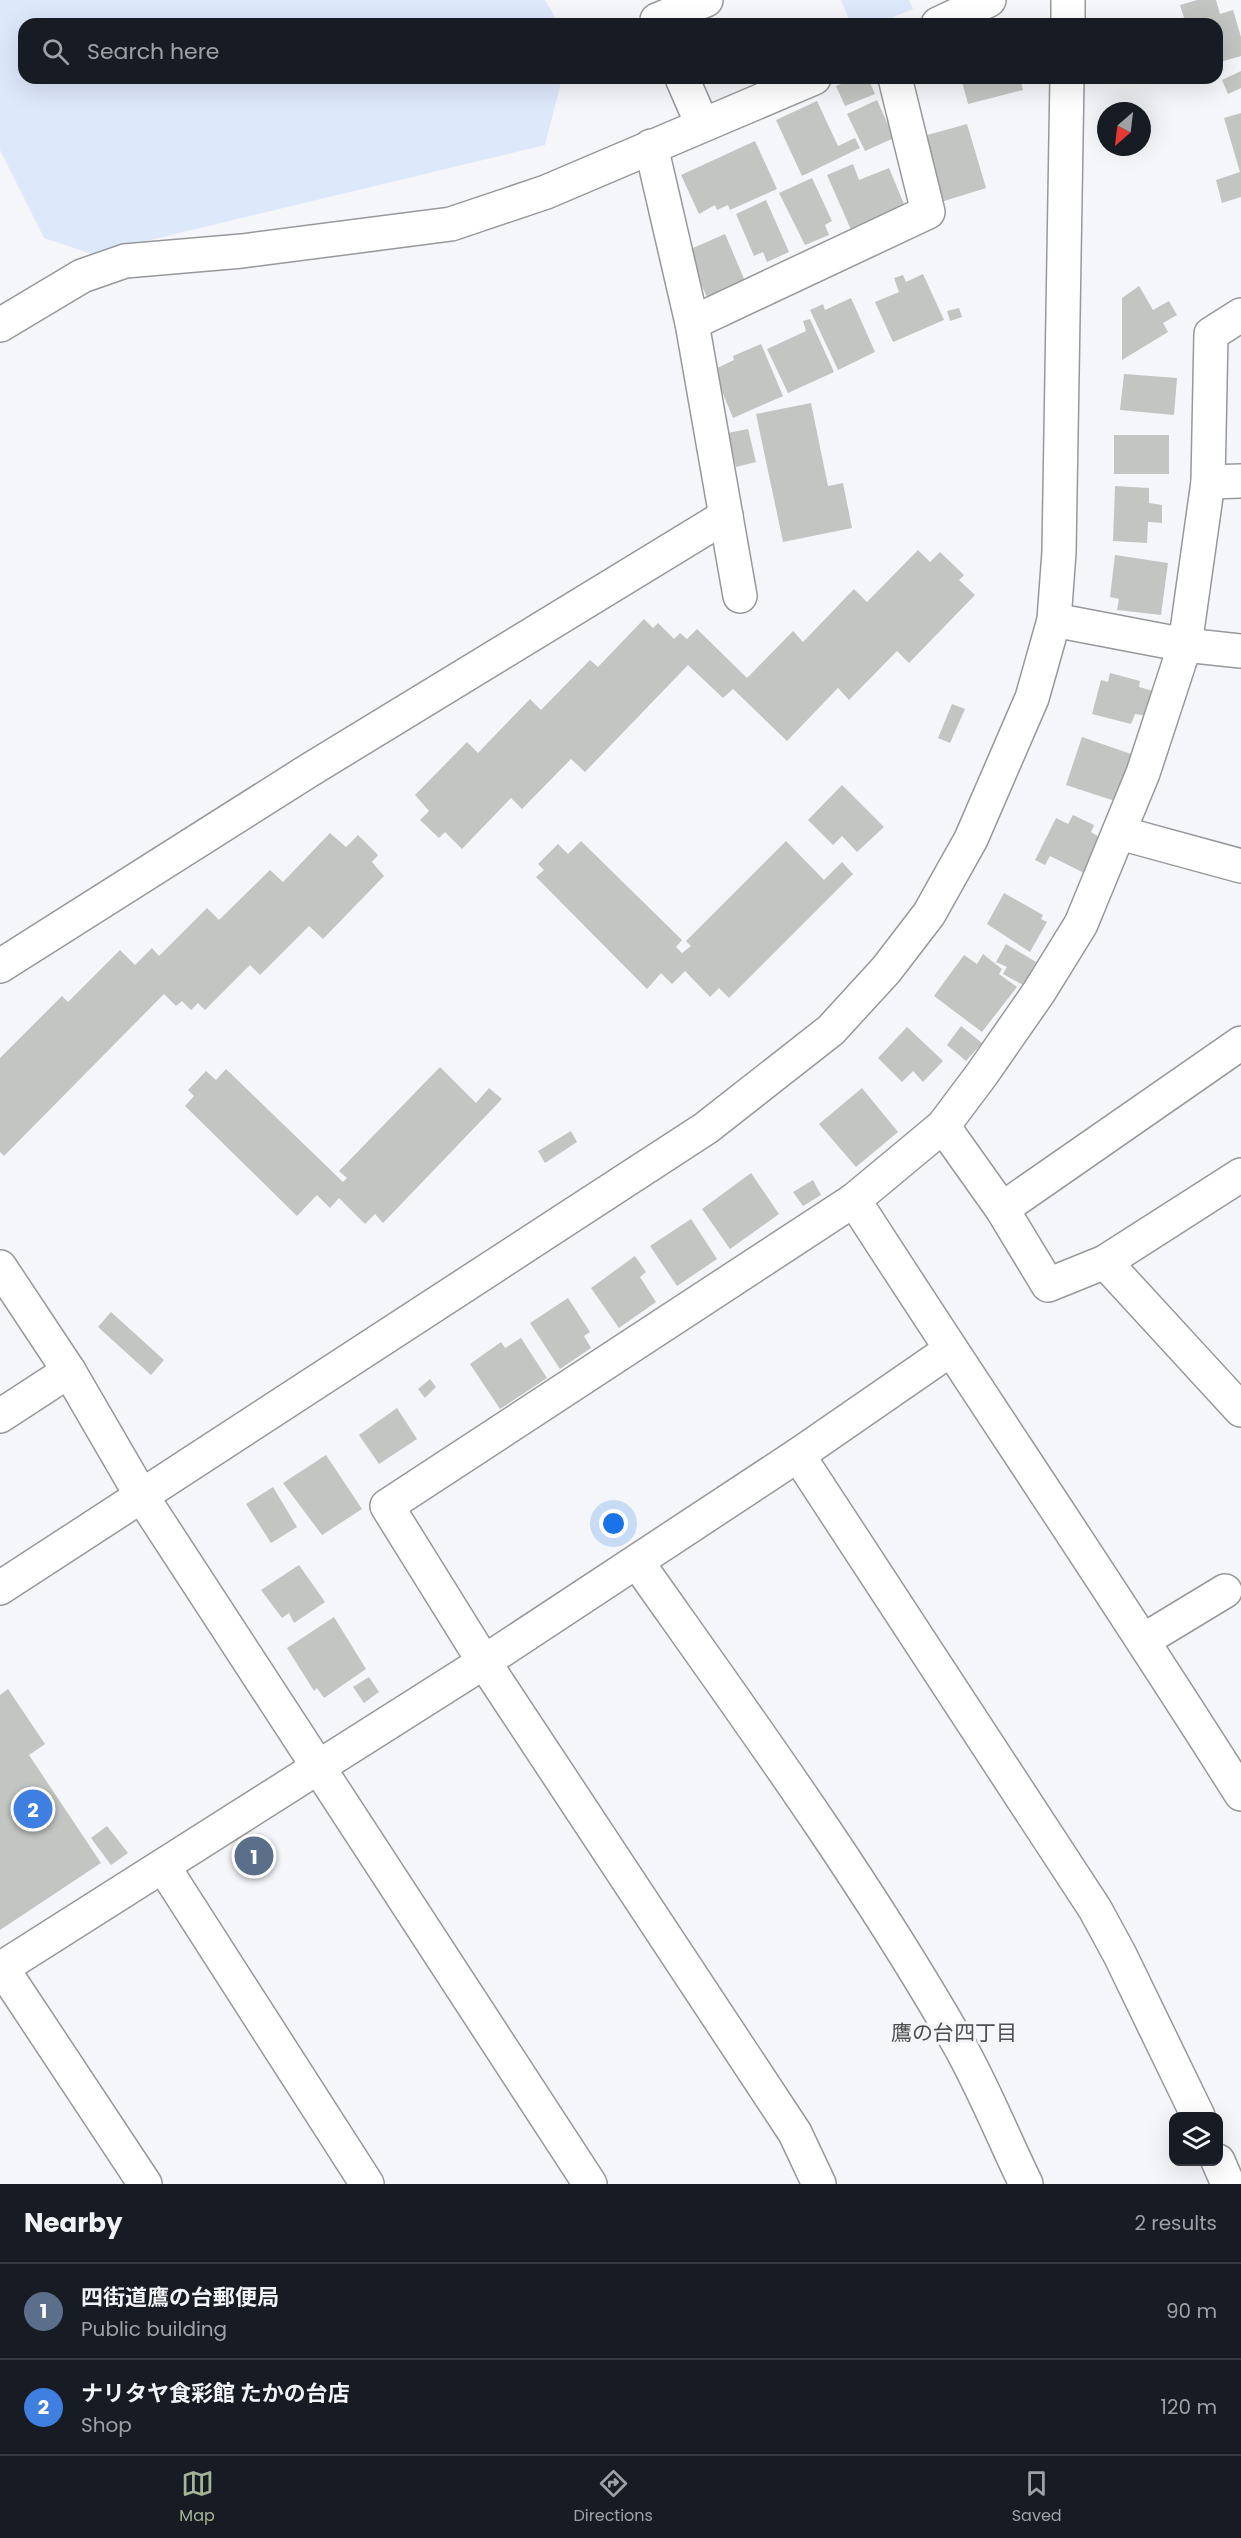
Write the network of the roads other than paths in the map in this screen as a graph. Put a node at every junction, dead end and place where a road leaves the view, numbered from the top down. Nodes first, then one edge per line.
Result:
1 (706, 0) edge
2 (989, 0) edge
3 (1068, 0) edge
4 (655, 15) edge
5 (951, 18) edge
6 (1068, 18) edge
7 (685, 84) edge
8 (799, 84) edge
9 (896, 84) edge
10 (1067, 84) edge
11 (702, 124) junction
12 (651, 146) junction
13 (1241, 315) edge
14 (692, 323) junction
15 (0, 325) edge
16 (1241, 481) edge
17 (1208, 482) junction
18 (726, 516) junction
19 (740, 596) dead end
20 (1054, 620) junction
21 (1185, 645) junction
22 (1241, 651) edge
23 (1120, 833) junction
24 (1241, 866) edge
25 (0, 966) edge
26 (1241, 1043) edge
27 (943, 1126) junction
28 (1241, 1175) edge
29 (854, 1200) junction
30 (1002, 1209) junction
31 (1105, 1262) junction
32 (0, 1267) edge
33 (951, 1350) junction
34 (69, 1371) junction
35 (1241, 1410) edge
36 (0, 1416) edge
37 (798, 1455) junction
38 (141, 1495) junction
39 (637, 1562) junction
40 (0, 1588) edge
41 (1225, 1591) dead end
42 (1144, 1640) junction
43 (484, 1662) junction
44 (318, 1766) junction
45 (1241, 1794) edge
46 (163, 1866) junction
47 (1, 1969) edge
48 (1196, 2112) edge
49 (1220, 2166) edge
50 (145, 2184) edge
51 (367, 2184) edge
52 (590, 2184) edge
53 (819, 2184) edge
54 (1026, 2184) edge
55 (1228, 2184) edge

1 - 4 street
2 - 5 street
3 - 6 street
7 - 11 street
8 - 11 street
9 - 14 street
10 - 20 street
11 - 12 street
12 - 14 street
12 - 15 street
13 - 17 street
14 - 18 street
16 - 17 street
17 - 21 street
18 - 19 street
18 - 25 street
20 - 21 street
20 - 38 street
21 - 22 street
21 - 23 street
23 - 24 street
23 - 27 street
26 - 30 street
27 - 29 street
27 - 30 street
28 - 31 street
29 - 33 street
29 - 43 street
30 - 31 street
31 - 35 street
32 - 34 street
33 - 37 street
33 - 42 street
34 - 36 street
34 - 38 street
37 - 39 street
37 - 48 street
38 - 40 street
38 - 44 street
39 - 43 street
39 - 54 street
41 - 42 street
42 - 45 street
43 - 44 street
43 - 53 street
44 - 46 street
44 - 52 street
46 - 47 street
46 - 51 street
47 - 50 street
49 - 55 street

